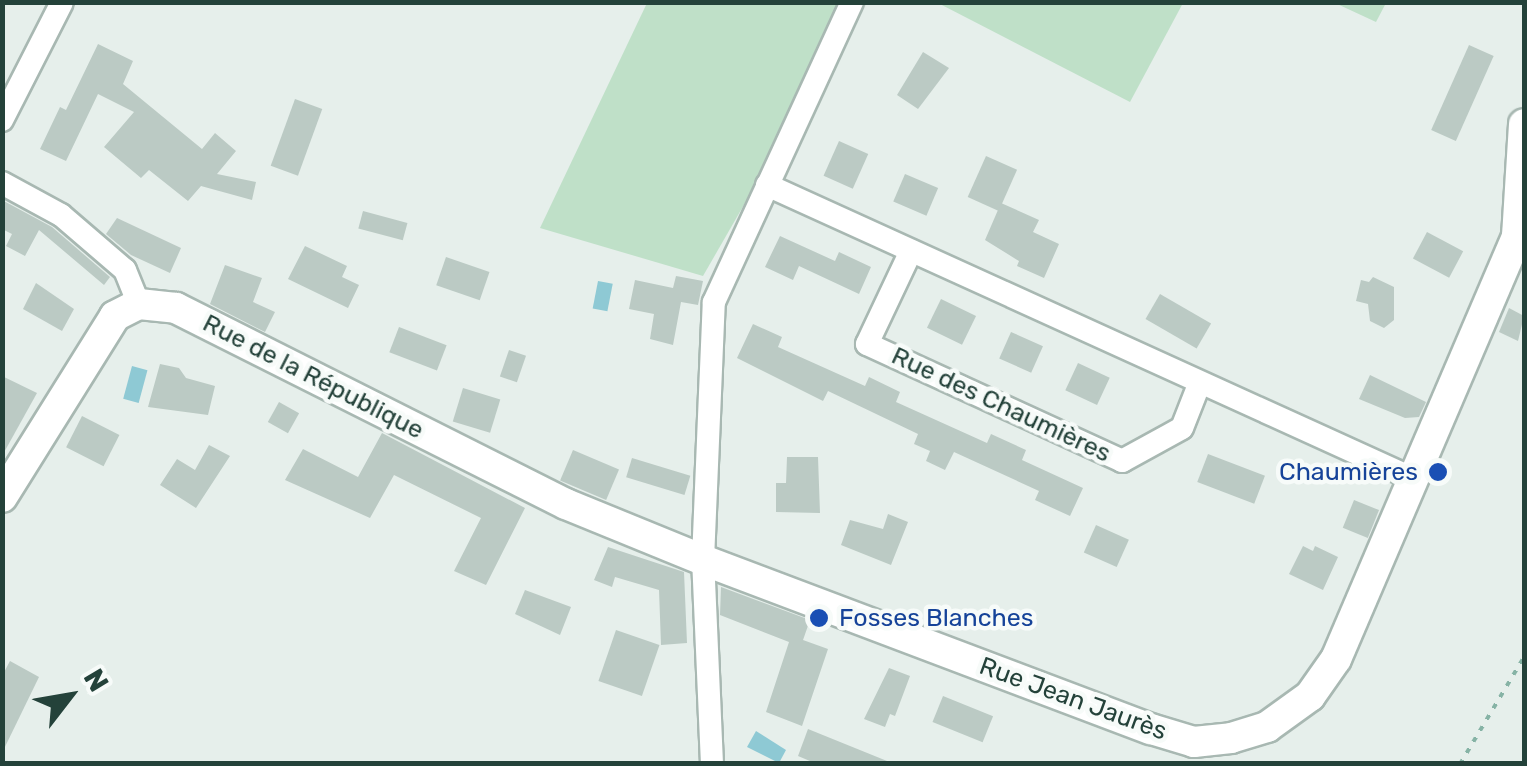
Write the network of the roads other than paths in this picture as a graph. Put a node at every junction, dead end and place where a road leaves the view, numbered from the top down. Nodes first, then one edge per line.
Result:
1 (62, 2) edge
2 (852, 2) edge
3 (2, 120) edge
4 (1524, 124) edge
5 (2, 184) edge
6 (767, 186) junction
7 (910, 251) junction
8 (139, 304) junction
9 (1200, 382) junction
10 (1414, 480) junction
11 (2, 497) edge
12 (703, 560) junction
13 (712, 764) edge

1 - 3 street
2 - 6 street
4 - 10 street, Rue Jean Jaurès
5 - 8 street
6 - 7 street
6 - 12 street
7 - 9 street
7 - 9 street, Rue des Chaumières
8 - 11 street
8 - 12 street, Rue de la République
9 - 10 street
10 - 12 street, Rue Jean Jaurès
12 - 13 street

